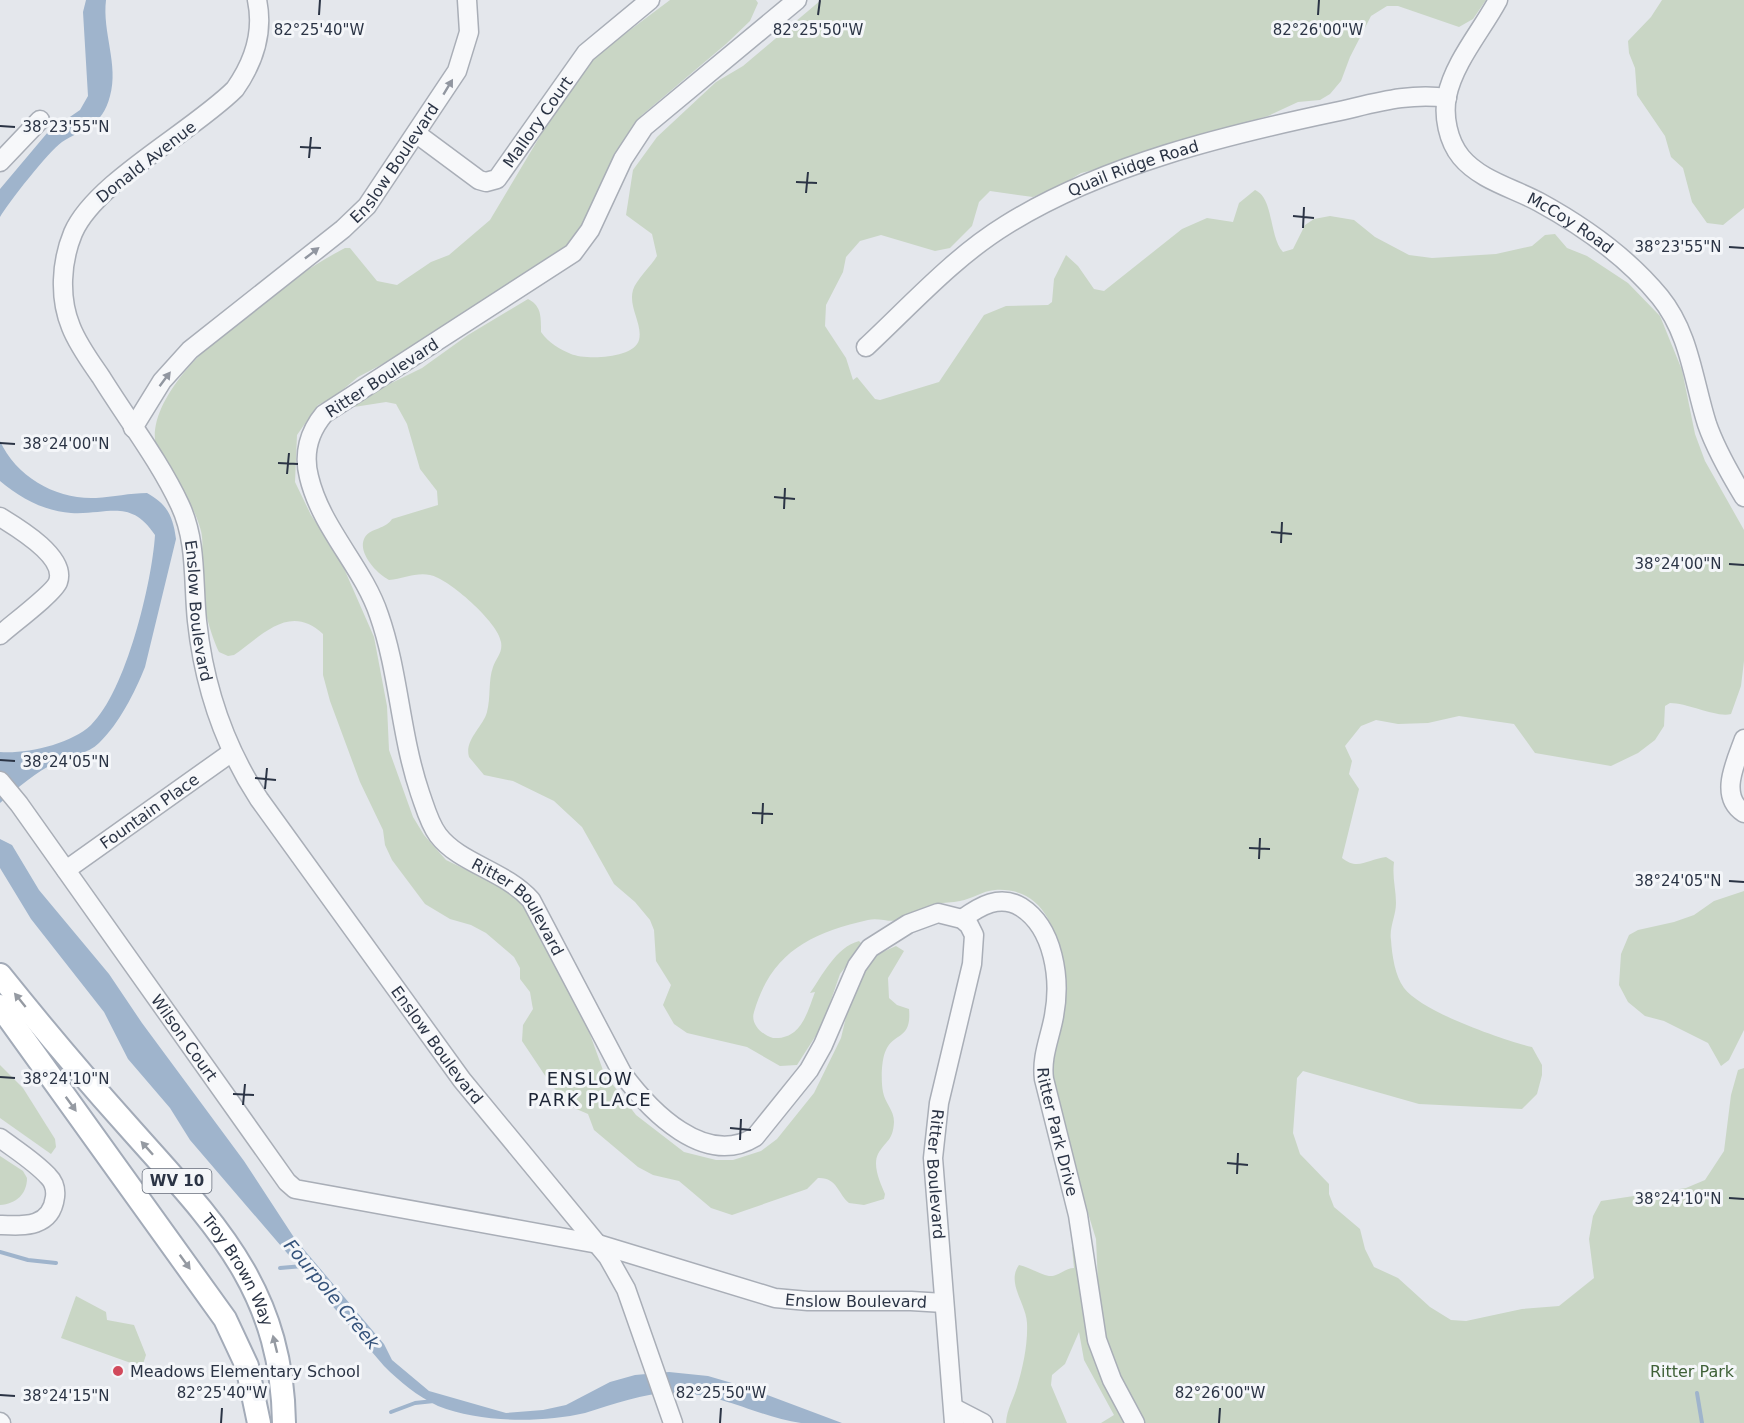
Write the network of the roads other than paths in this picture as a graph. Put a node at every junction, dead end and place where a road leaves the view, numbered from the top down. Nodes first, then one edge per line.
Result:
1 (257, 0) edge
2 (467, 0) edge
3 (650, 0) edge
4 (797, 0) edge
5 (1498, 0) edge
6 (1447, 98) junction
7 (40, 120) dead end
8 (417, 134) junction
9 (0, 162) edge
10 (866, 347) dead end
11 (133, 428) junction
12 (1744, 497) edge
13 (0, 517) edge
14 (0, 635) edge
15 (1744, 739) edge
16 (232, 752) junction
17 (0, 781) edge
18 (1744, 813) edge
19 (66, 870) junction
20 (962, 919) junction
21 (0, 975) edge
22 (0, 1006) edge
23 (0, 1137) edge
24 (0, 1226) edge
25 (598, 1244) junction
26 (944, 1303) junction
27 (954, 1415) edge
28 (259, 1423) edge
29 (284, 1423) edge
30 (673, 1423) edge
31 (983, 1423) edge
32 (1135, 1423) edge

1 - 11 street, Donald Avenue
8 -> 2 street, Enslow Boulevard
3 - 8 street, Mallory Court
4 - 20 street, Ritter Boulevard
5 - 6 street, McCoy Road
6 - 10 street, Quail Ridge Road
6 - 12 street, McCoy Road
7 - 9 street
11 -> 8 street, Enslow Boulevard
11 - 16 street, Enslow Boulevard
13 - 14 street
15 - 18 street
16 - 19 street, Fountain Place
16 - 25 street, Enslow Boulevard
17 - 19 street, Wilson Court
19 - 25 street, Wilson Court
20 - 26 street, Ritter Boulevard
20 - 32 street, Ritter Park Drive
29 -> 21 main road, Troy Brown Way / WV 10
22 -> 28 main road, Troy Brown Way / WV 10
23 - 24 street
25 - 26 street, Enslow Boulevard
25 - 30 street, Enslow Boulevard
26 - 27 street, Ritter Boulevard
27 - 31 street

